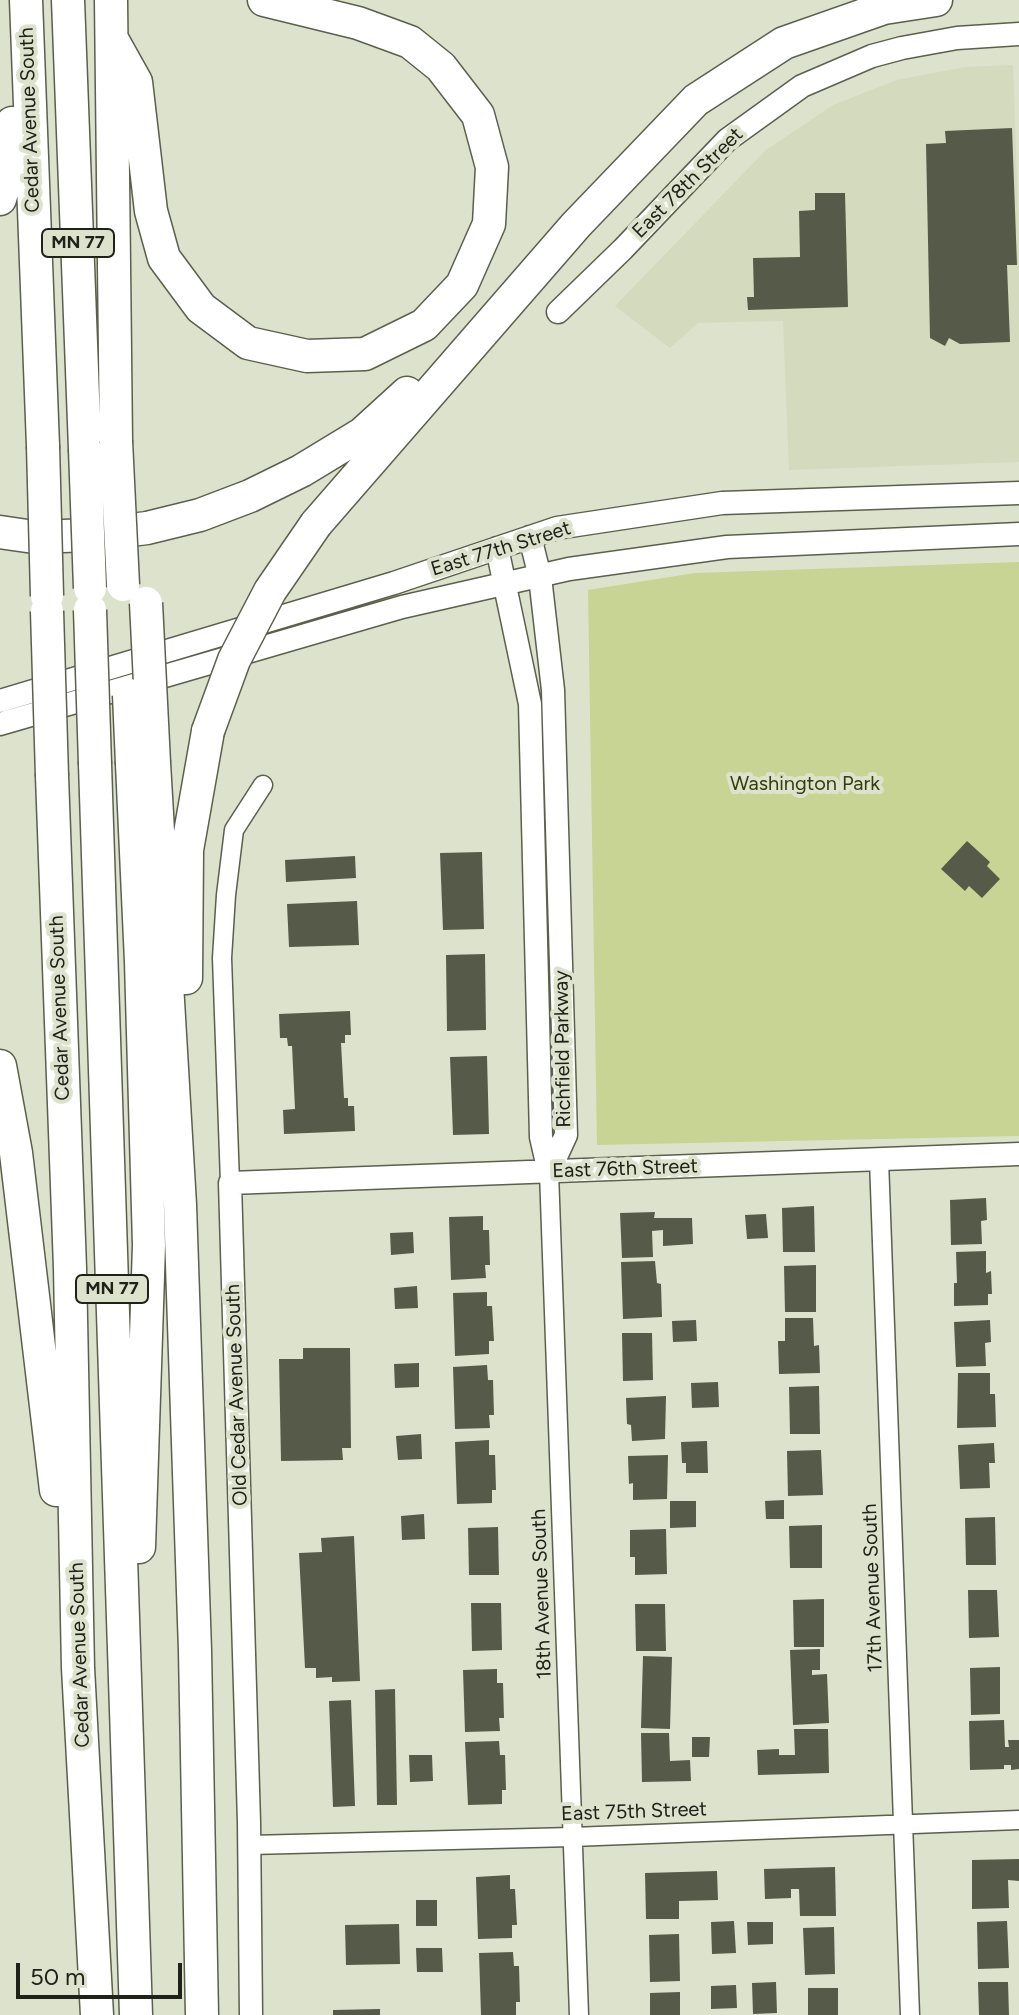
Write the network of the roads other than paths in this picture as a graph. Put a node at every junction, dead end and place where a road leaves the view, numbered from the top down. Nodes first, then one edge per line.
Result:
1 (26, 0) edge
2 (68, 0) edge
3 (111, 0) edge
4 (264, 0) edge
5 (936, 0) edge
6 (1019, 34) edge
7 (112, 37) junction
8 (27, 41) junction
9 (0, 199) edge
10 (576, 225) junction
11 (558, 312) dead end
12 (1019, 493) edge
13 (0, 532) edge
14 (1019, 534) edge
15 (530, 537) junction
16 (497, 548) junction
17 (540, 577) junction
18 (505, 584) junction
19 (0, 701) edge
20 (0, 724) edge
21 (143, 764) junction
22 (263, 785) dead end
23 (0, 1066) edge
24 (1019, 1154) edge
25 (879, 1160) junction
26 (549, 1172) junction
27 (230, 1183) junction
28 (180, 1205) junction
29 (78, 1668) junction
30 (128, 1814) junction
31 (1019, 1820) edge
32 (903, 1823) junction
33 (572, 1837) junction
34 (250, 1845) junction
35 (97, 2015) edge
36 (136, 2015) edge
37 (202, 2015) edge
38 (251, 2015) edge
39 (579, 2015) edge
40 (910, 2015) edge

1 - 8 highway, Cedar Avenue South / MN 77
2 - 30 highway, Cedar Avenue South / MN 77, bridge
3 - 7 highway
4 - 7 highway
5 - 10 highway
6 - 11 street, East 78th Street
7 - 21 highway, bridge
8 - 9 highway
8 - 29 highway, Cedar Avenue South / MN 77, bridge
10 - 13 highway
10 - 28 highway, bridge
12 - 15 street, East 77th Street
14 - 17 street, East 77th Street
15 - 16 street, East 77th Street
15 - 17 street, Richfield Parkway
16 - 18 street, Richfield Parkway
16 - 19 street, East 77th Street
17 - 18 street, East 77th Street
17 - 26 street, Richfield Parkway
18 - 20 street, East 77th Street
18 - 26 street, Richfield Parkway
21 - 28 highway
21 - 30 highway
22 - 27 street, Old Cedar Avenue South
23 - 29 highway
24 - 25 street, East 76th Street
25 - 26 street, East 76th Street
25 - 32 street, 17th Avenue South
26 - 27 street, East 76th Street
26 - 33 street, 18th Avenue South
27 - 34 street, Old Cedar Avenue South
28 - 37 highway
29 - 35 highway, Cedar Avenue South / MN 77
30 - 36 highway, Cedar Avenue South / MN 77
31 - 32 street, East 75th Street
32 - 33 street, East 75th Street
32 - 40 street, 17th Avenue South
33 - 34 street, East 75th Street
33 - 39 street, 18th Avenue South
34 - 38 street, Old Cedar Avenue South

